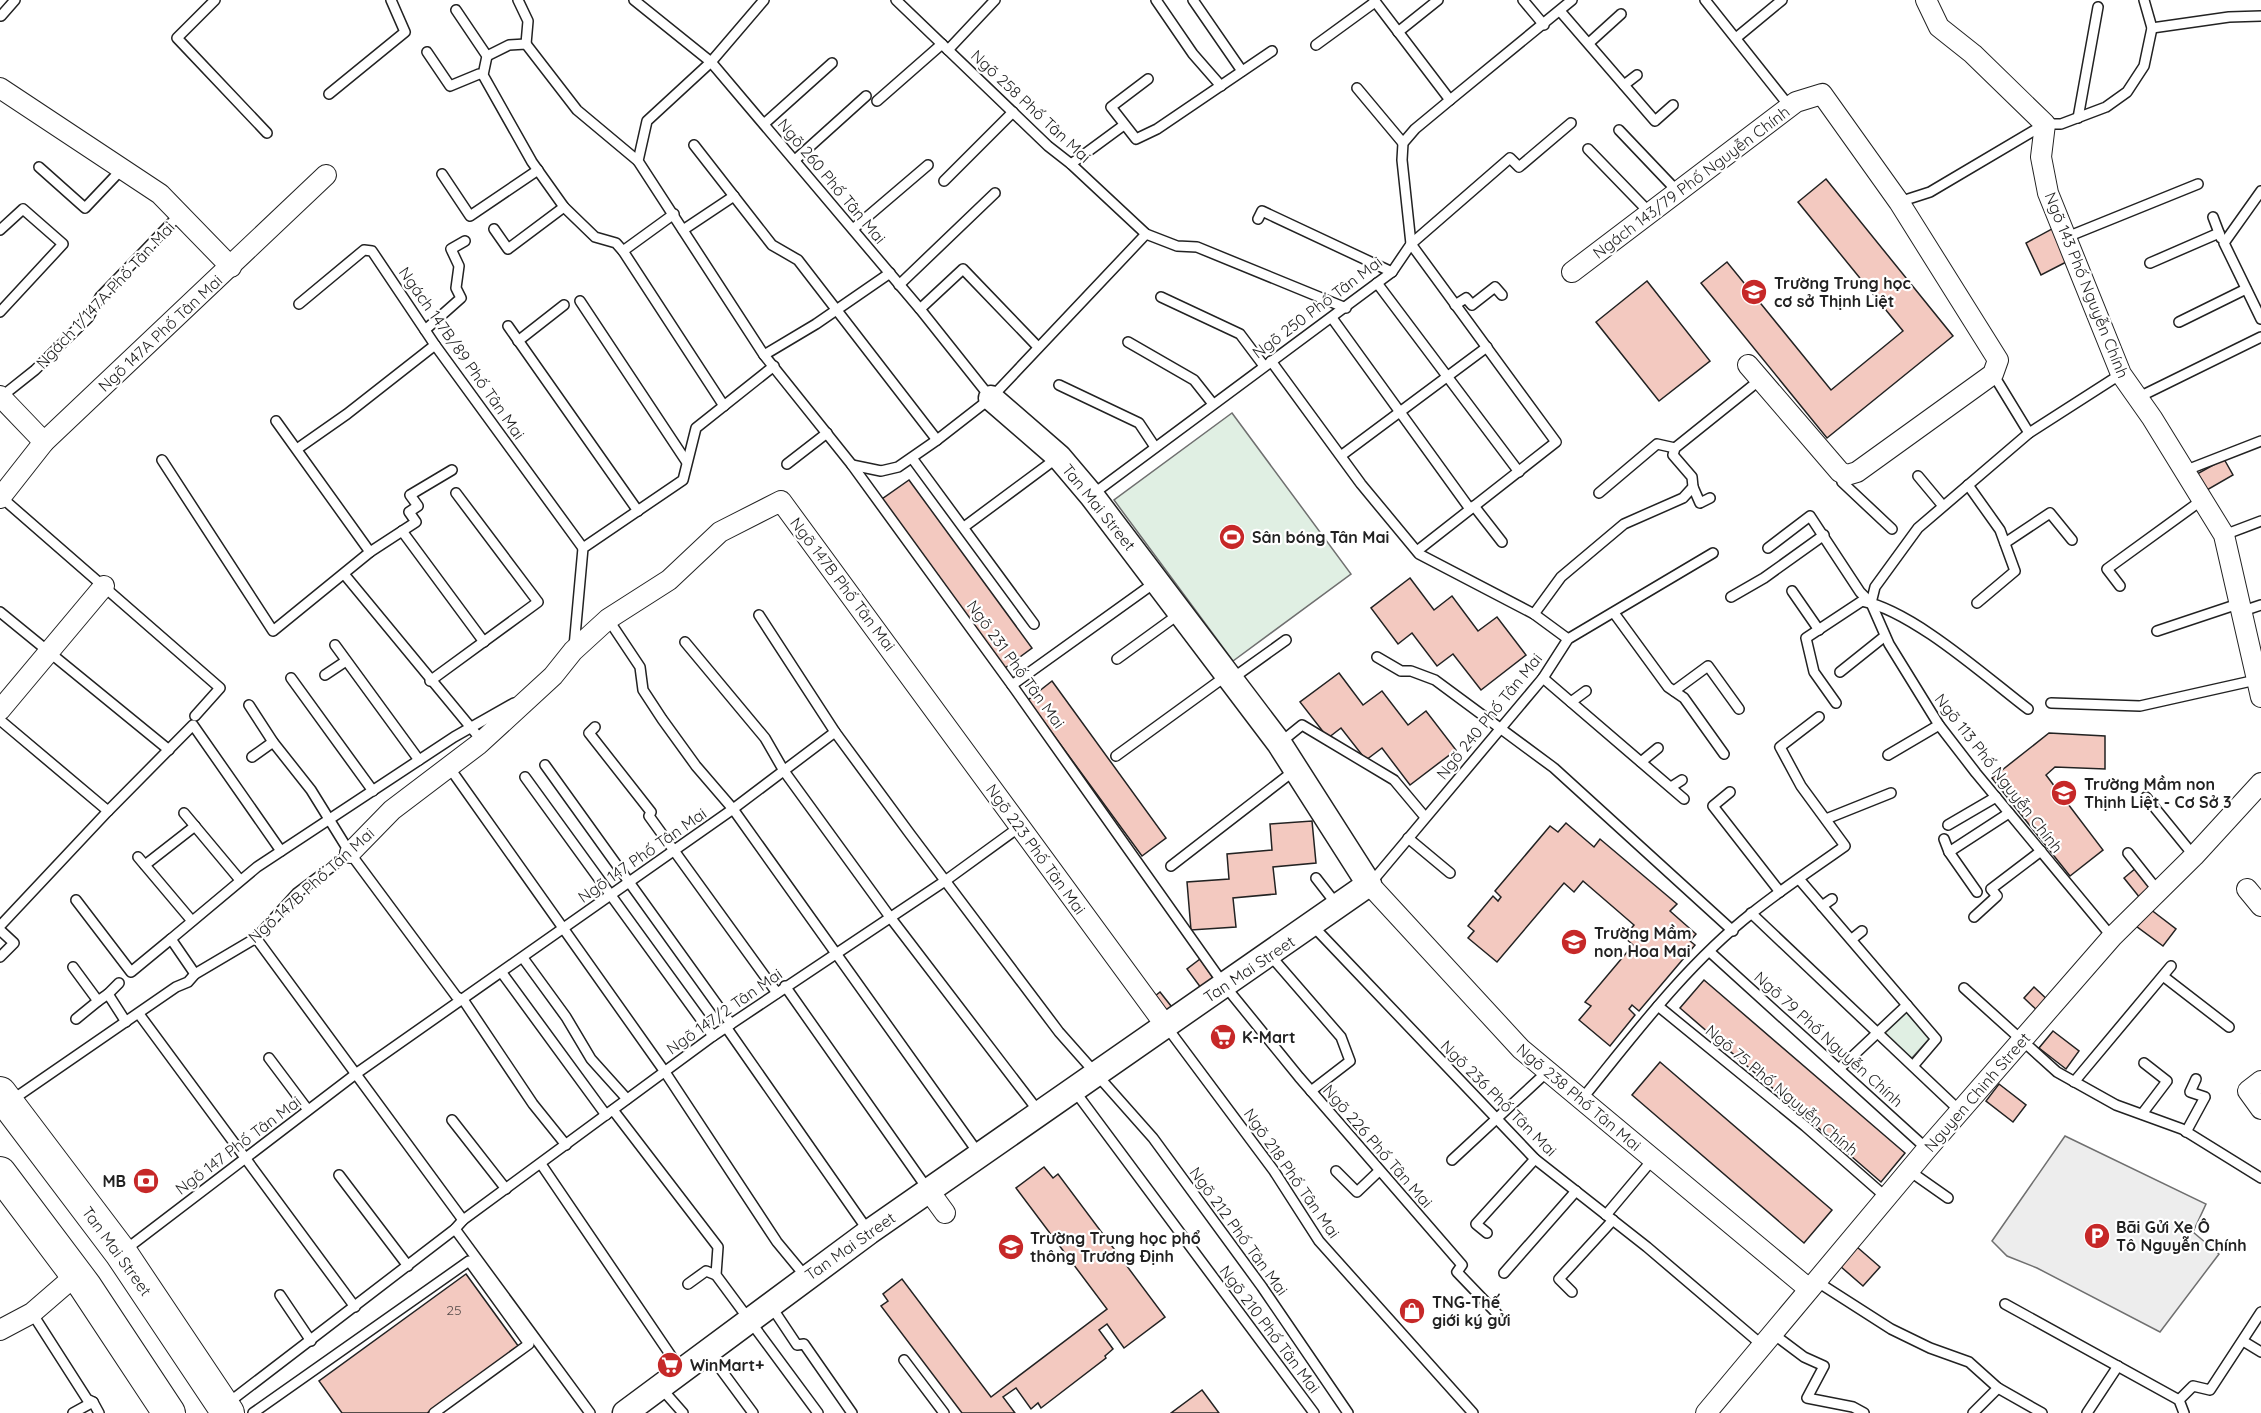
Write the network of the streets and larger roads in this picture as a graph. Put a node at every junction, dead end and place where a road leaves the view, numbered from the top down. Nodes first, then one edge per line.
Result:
1 (1926, 0) edge
2 (0, 87) edge
3 (326, 175) dead end
4 (231, 267) junction
5 (1572, 272) dead end
6 (1754, 372) road end
7 (1, 396) edge
8 (991, 398) road end
9 (44, 442) junction
10 (0, 498) edge
11 (104, 586) road end
12 (2248, 606) edge
13 (908, 671) joint
14 (2258, 677) edge
15 (0, 710) edge
16 (2261, 783) edge
17 (350, 853) road end
18 (1369, 884) junction
19 (2247, 889) dead end
20 (2261, 906) edge
21 (1166, 1026) junction
22 (2261, 1081) edge
23 (3, 1101) edge
24 (2261, 1108) edge
25 (0, 1173) edge
26 (929, 1191) junction
27 (945, 1213) dead end
28 (76, 1275) junction
29 (1812, 1285) junction
30 (0, 1330) edge
31 (638, 1409) edge
32 (235, 1411) edge
33 (169, 1413) edge
34 (1706, 1413) edge

1 - 12 street, Ngõ 143 Phố Nguyễn Chính
2 - 4 street
3 - 4 street, Ngõ 147A Phố Tân Mai
4 - 9 street, Ngõ 147A Phố Tân Mai
5 - 6 street, Ngách 143/79 Phố Nguyễn Chính
7 - 9 street, Ngách 1/147A Phố Tân Mai
8 - 18 street, Tan Mai Street
9 - 10 street, Ngõ 147A Phố Tân Mai
11 - 15 street
12 - 14 street, Ngõ 143 Phố Nguyễn Chính
13 - 17 street, Ngõ 147B Phố Tân Mai
13 - 21 street, Ngõ 223 Phố Tân Mai
16 - 29 street, Nguyen Chinh Street
18 - 21 street, Tan Mai Street
18 - 29 street, Ngõ 238 Phố Tân Mai
19 - 20 street
21 - 26 street, Tan Mai Street
22 - 24 street
23 - 32 main road, Tan Mai Street
25 - 28 main road
26 - 27 street
26 - 31 street, Tan Mai Street
28 - 30 street
28 - 33 main road
29 - 34 street, Nguyen Chinh Street

